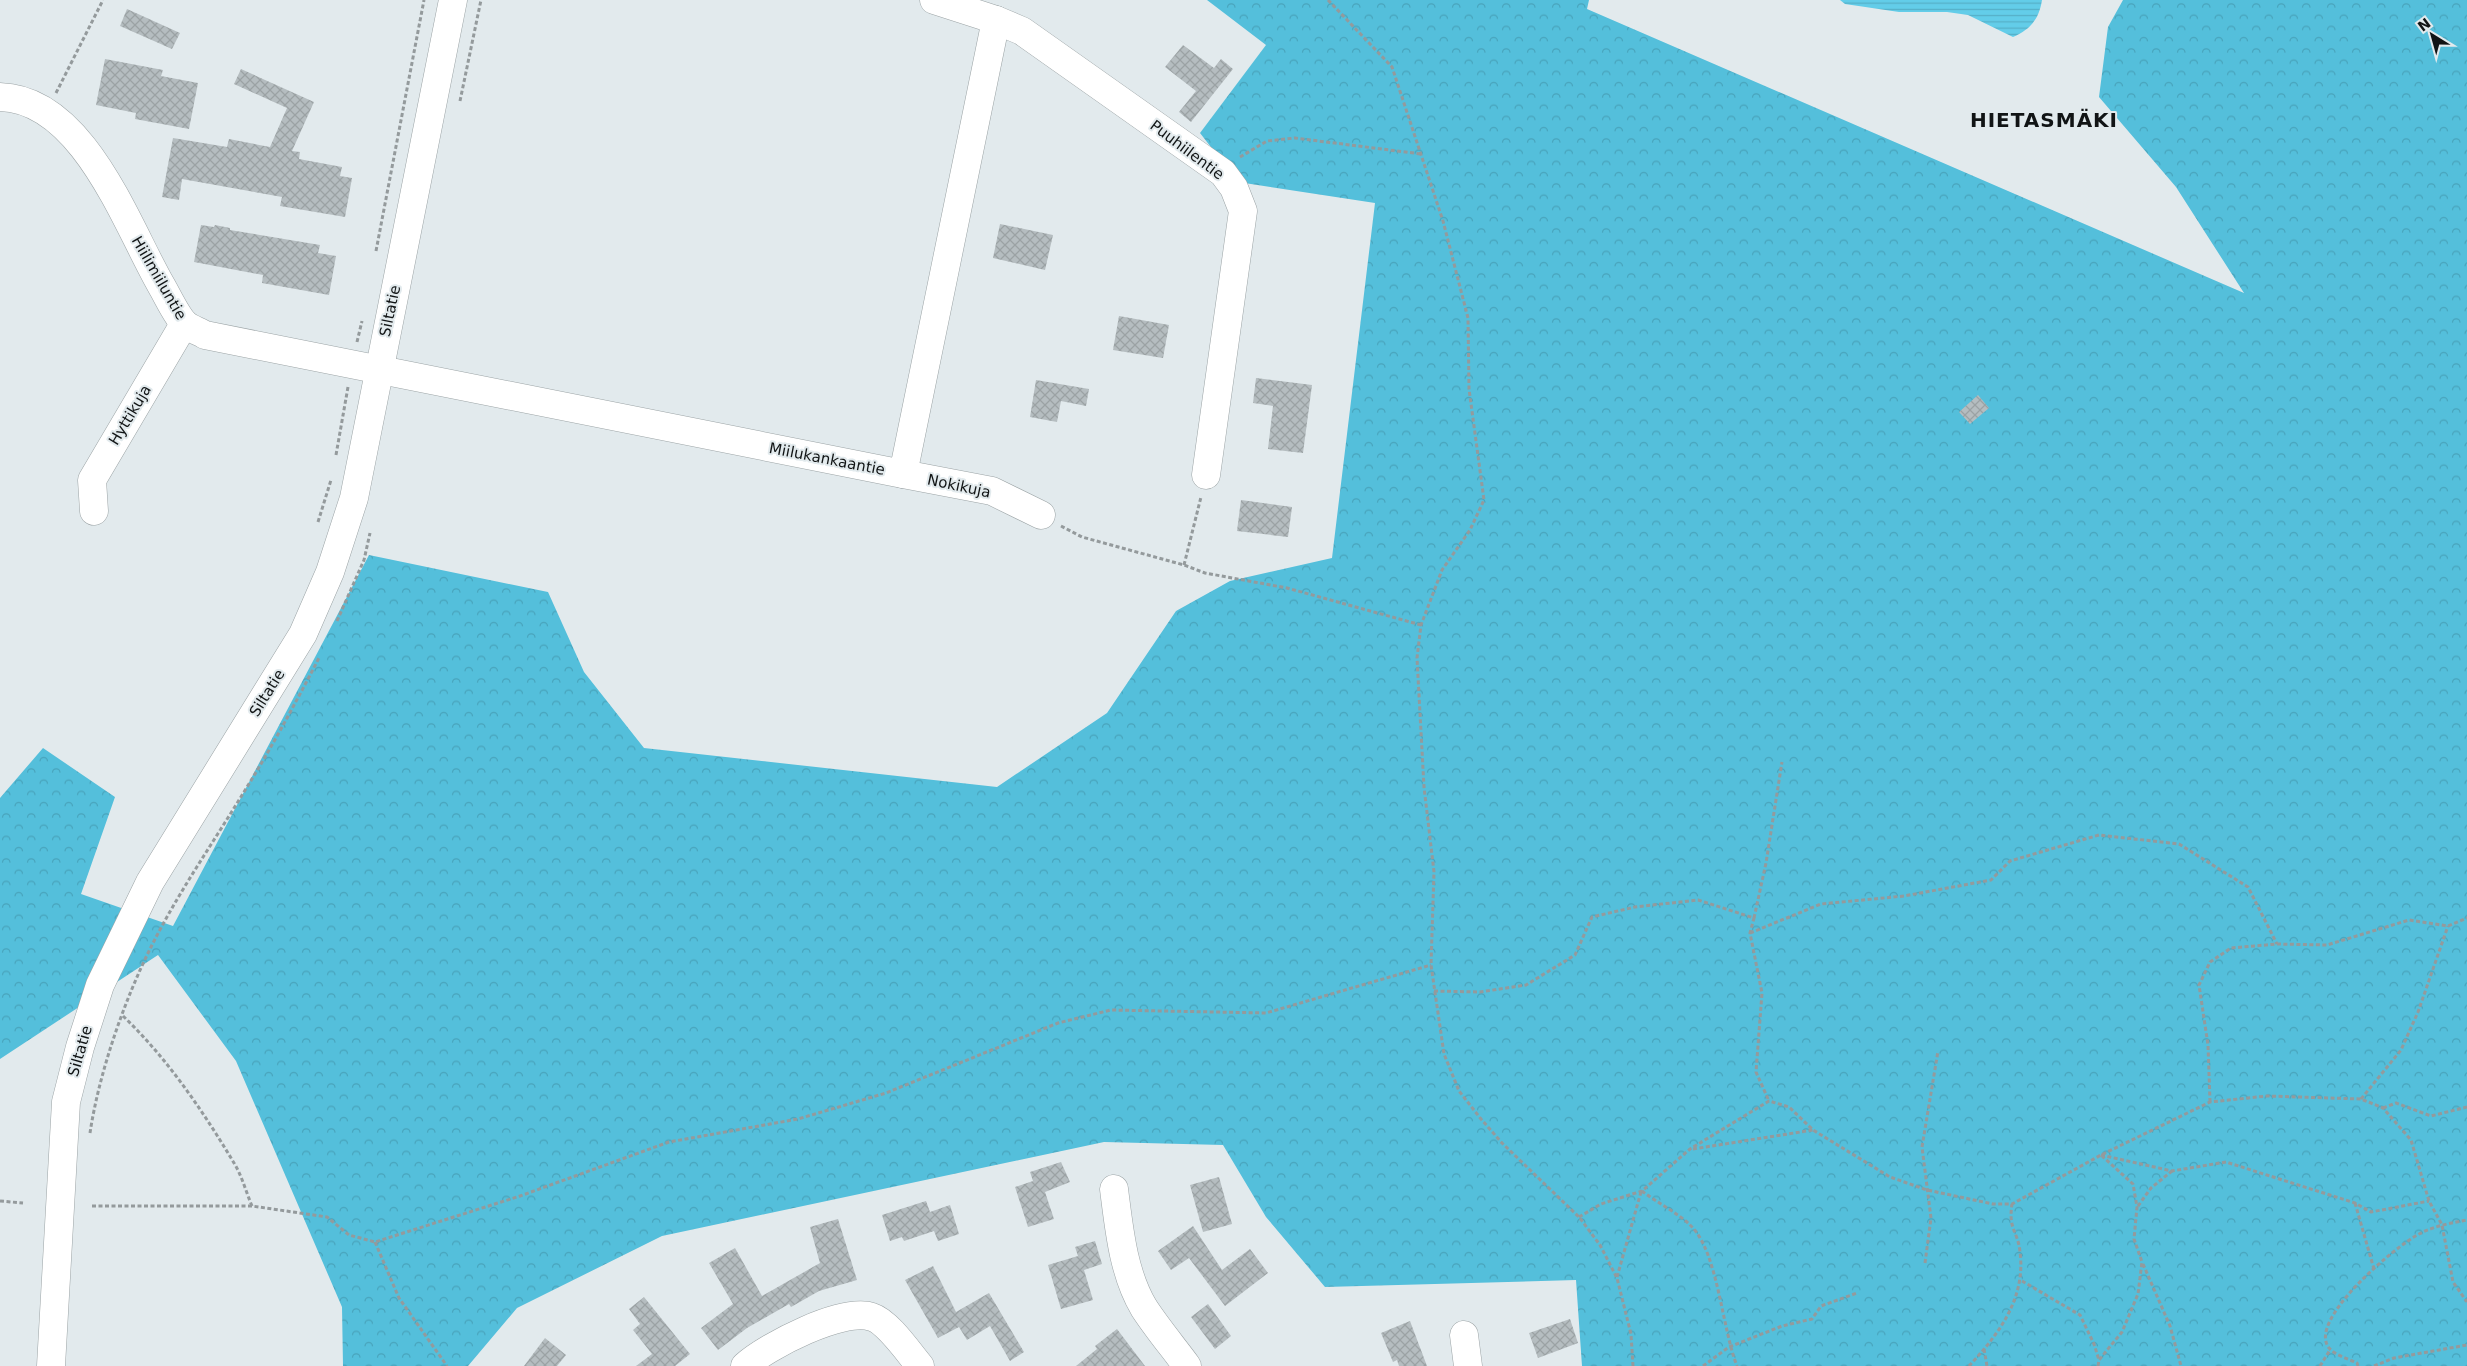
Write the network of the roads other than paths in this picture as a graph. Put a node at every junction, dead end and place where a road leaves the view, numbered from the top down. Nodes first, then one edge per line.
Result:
1 (453, 0) edge
2 (934, 0) edge
3 (996, 20) junction
4 (0, 97) edge
5 (184, 324) junction
6 (378, 371) junction
7 (903, 474) junction
8 (1206, 475) road end
9 (94, 510) dead end
10 (1041, 515) road end
11 (1114, 1189) dead end
12 (1464, 1335) dead end
13 (51, 1366) edge
14 (745, 1366) edge
15 (920, 1366) edge
16 (1188, 1366) edge
17 (1468, 1366) edge

1 - 6 street, Siltatie
2 - 3 street
3 - 7 street, Miilukankaantie
3 - 8 street, Puuhiilentie
4 - 5 street, Hiilimiiluntie
5 - 6 street, Hiilimiiluntie
5 - 9 street, Hyttikuja
6 - 7 street, Miilukankaantie
6 - 13 street, Siltatie
7 - 10 street, Nokikuja
11 - 16 street
12 - 17 street
14 - 15 street

